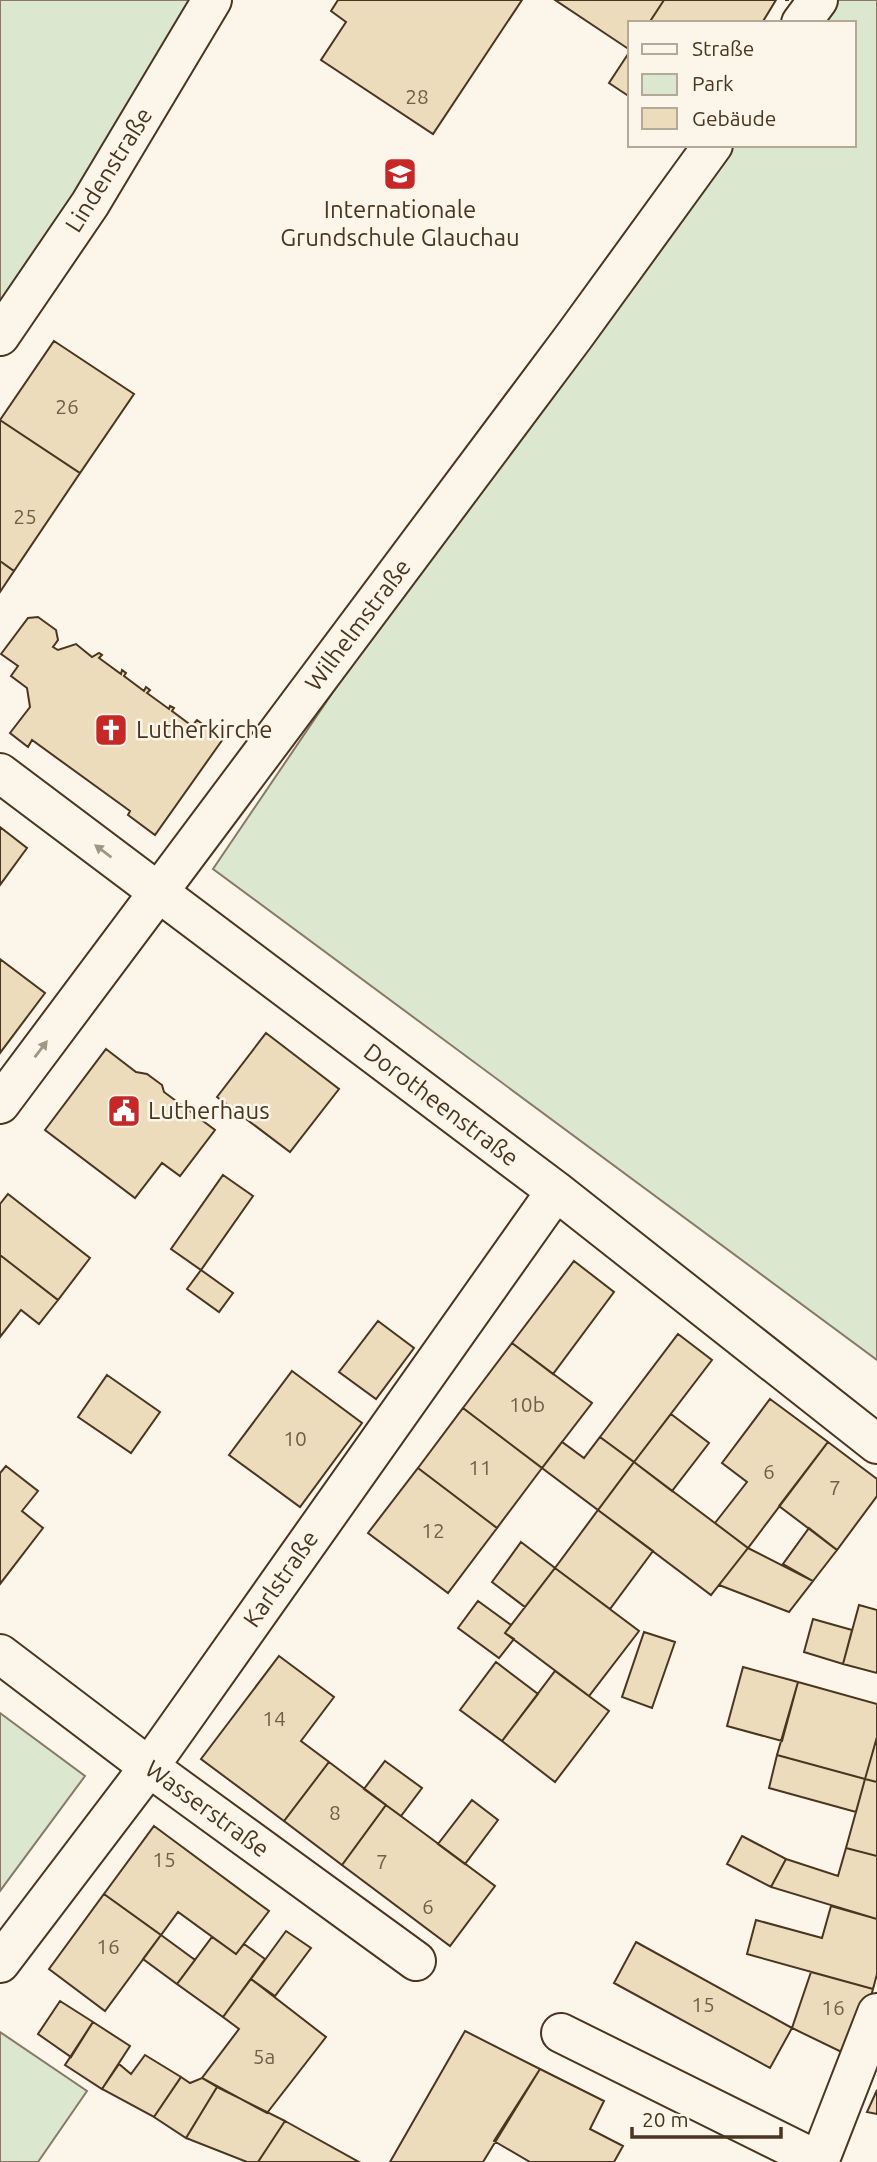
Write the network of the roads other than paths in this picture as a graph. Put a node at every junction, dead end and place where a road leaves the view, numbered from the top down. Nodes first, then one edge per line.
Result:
1 (212, 0) edge
2 (818, 0) edge
3 (802, 21) edge
4 (712, 147) edge
5 (0, 336) edge
6 (0, 773) edge
7 (158, 892) junction
8 (0, 1104) edge
9 (556, 1191) junction
10 (877, 1444) edge
11 (0, 1654) edge
12 (149, 1767) junction
13 (416, 1961) dead end
14 (0, 1963) edge
15 (877, 2013) edge
16 (561, 2032) dead end
17 (819, 2162) edge

1 - 5 street, Lindenstraße
2 - 3 street
4 - 7 street, Wilhelmstraße
7 -> 6 street, Dorotheenstraße
8 -> 7 street, Wilhelmstraße
7 - 9 street, Dorotheenstraße
9 - 10 street, Dorotheenstraße
9 - 12 street, Karlstraße
11 - 12 street, Wasserstraße
12 - 13 street, Wasserstraße
12 - 14 street, Karlstraße
15 - 17 street
16 - 17 street

